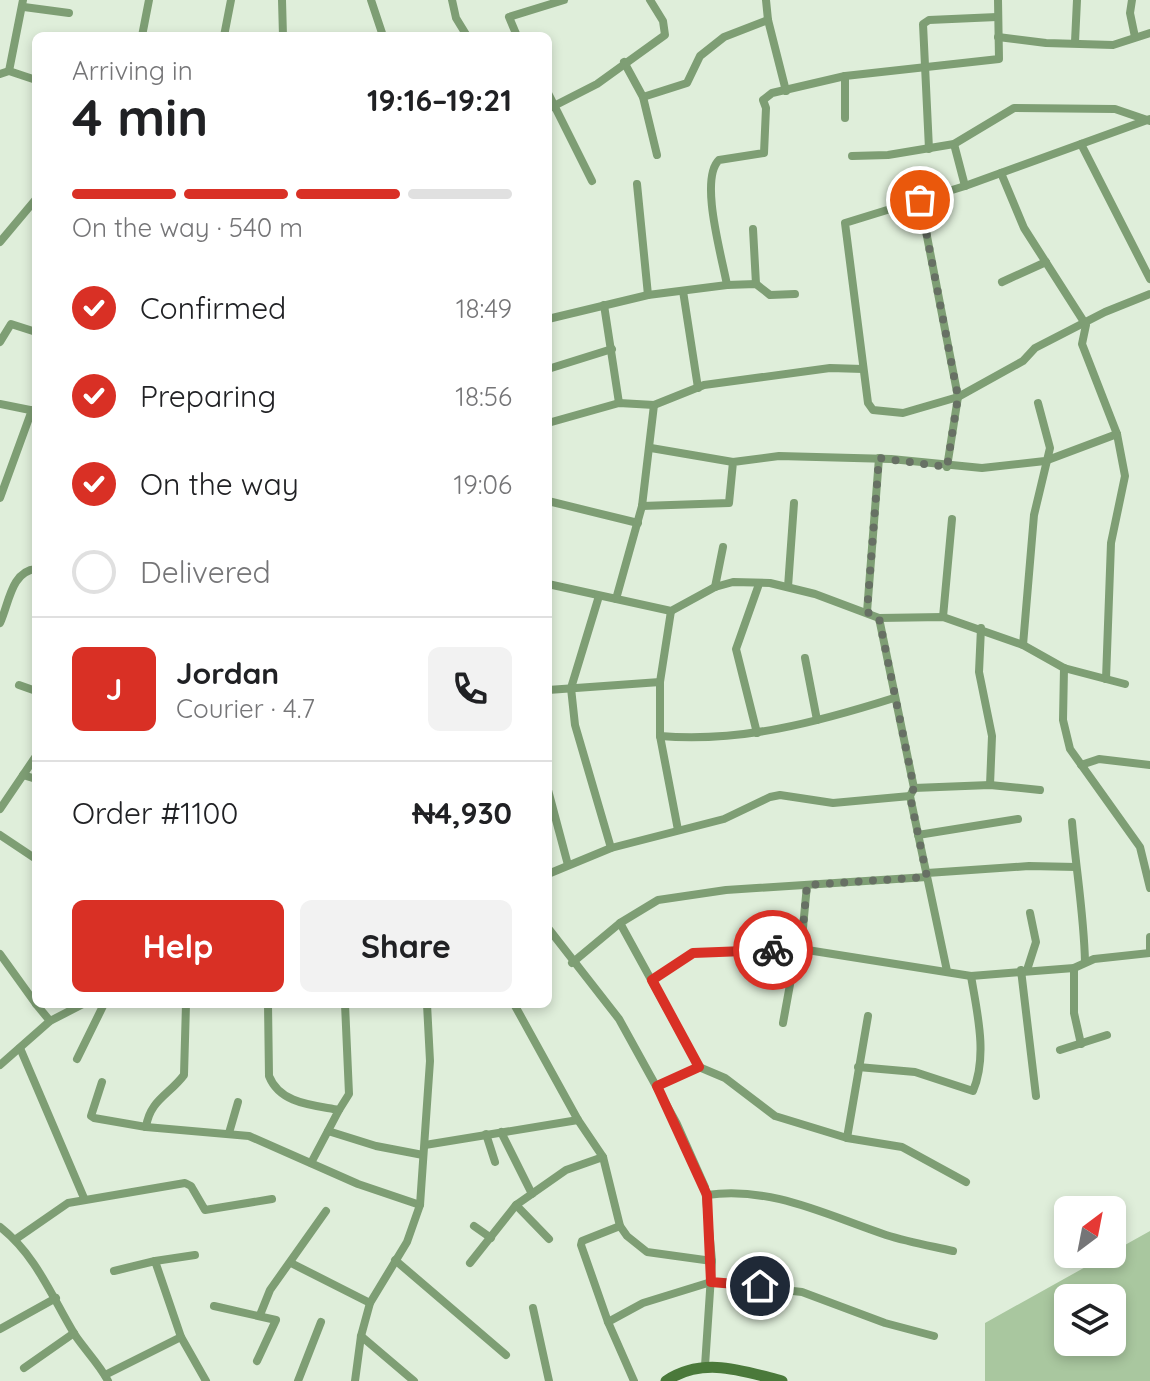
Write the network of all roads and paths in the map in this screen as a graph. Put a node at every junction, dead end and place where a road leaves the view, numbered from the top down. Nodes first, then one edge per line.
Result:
1 (149, 0) edge
2 (231, 0) edge
3 (282, 0) edge
4 (371, 0) edge
5 (452, 0) edge
6 (564, 0) edge
7 (650, 0) edge
8 (766, 0) edge
9 (998, 0) edge
10 (1077, 0) edge
11 (1132, 0) edge
12 (23, 4) edge
13 (69, 13) dead end
14 (997, 17) junction
15 (768, 20) junction
16 (143, 32) edge
17 (225, 32) edge
18 (283, 32) edge
19 (382, 32) edge
20 (465, 32) edge
21 (515, 32) edge
22 (1150, 33) edge
23 (998, 37) junction
24 (1135, 37) junction
25 (1075, 42) junction
26 (624, 62) junction
27 (927, 64) junction
28 (5, 73) edge
29 (845, 76) junction
30 (32, 79) edge
31 (786, 91) junction
32 (643, 97) junction
33 (552, 107) edge
34 (845, 118) dead end
35 (1150, 120) edge
36 (954, 144) junction
37 (1081, 144) junction
38 (929, 149) junction
39 (657, 155) dead end
40 (852, 156) dead end
41 (1001, 173) junction
42 (592, 181) dead end
43 (637, 184) dead end
44 (965, 186) junction
45 (920, 200) junction
46 (32, 204) edge
47 (753, 229) dead end
48 (0, 242) edge
49 (1046, 262) junction
50 (1150, 279) edge
51 (1002, 282) dead end
52 (756, 284) junction
53 (727, 285) junction
54 (683, 291) junction
55 (795, 294) dead end
56 (1150, 294) edge
57 (648, 295) junction
58 (604, 305) junction
59 (552, 318) edge
60 (1086, 325) junction
61 (32, 331) edge
62 (0, 342) edge
63 (612, 349) junction
64 (552, 368) edge
65 (863, 369) junction
66 (698, 388) junction
67 (958, 397) junction
68 (619, 403) junction
69 (1038, 403) dead end
70 (0, 404) edge
71 (654, 405) junction
72 (32, 411) edge
73 (32, 416) edge
74 (552, 422) edge
75 (1117, 434) junction
76 (651, 448) junction
77 (879, 458) junction
78 (1045, 461) junction
79 (733, 462) junction
80 (947, 467) junction
81 (0, 498) edge
82 (552, 502) edge
83 (794, 503) dead end
84 (642, 506) junction
85 (952, 519) dead end
86 (638, 523) junction
87 (723, 547) dead end
88 (32, 570) edge
89 (759, 584) junction
90 (552, 585) edge
91 (715, 587) junction
92 (788, 587) junction
93 (599, 596) junction
94 (616, 599) junction
95 (671, 611) junction
96 (867, 612) junction
97 (943, 617) junction
98 (879, 618) junction
99 (0, 623) edge
100 (981, 628) junction
101 (1023, 645) junction
102 (805, 658) dead end
103 (1064, 668) junction
104 (1106, 679) junction
105 (660, 682) junction
106 (1125, 684) dead end
107 (19, 685) dead end
108 (571, 688) junction
109 (32, 690) edge
110 (552, 690) edge
111 (894, 698) junction
112 (817, 720) junction
113 (757, 733) junction
114 (660, 736) junction
115 (32, 762) edge
116 (1081, 765) junction
117 (1150, 765) edge
118 (23, 775) junction
119 (32, 778) edge
120 (990, 785) junction
121 (1040, 790) dead end
122 (912, 792) junction
123 (552, 805) edge
124 (0, 809) edge
125 (1018, 819) dead end
126 (1072, 822) dead end
127 (678, 830) junction
128 (0, 835) edge
129 (918, 835) junction
130 (611, 848) junction
131 (1145, 848) edge
132 (32, 856) edge
133 (568, 865) junction
134 (1076, 867) junction
135 (552, 872) edge
136 (927, 875) junction
137 (807, 885) junction
138 (1150, 888) edge
139 (1030, 913) dead end
140 (620, 923) junction
141 (552, 934) edge
142 (1150, 937) edge
143 (801, 949) junction
144 (1150, 953) edge
145 (0, 954) edge
146 (1085, 962) junction
147 (572, 963) junction
148 (1074, 968) junction
149 (1024, 970) junction
150 (947, 971) junction
151 (971, 976) junction
152 (652, 980) junction
153 (32, 998) edge
154 (39, 1008) edge
155 (75, 1008) edge
156 (102, 1008) edge
157 (186, 1008) edge
158 (268, 1008) edge
159 (345, 1008) edge
160 (427, 1008) edge
161 (516, 1008) edge
162 (868, 1016) dead end
163 (50, 1021) junction
164 (783, 1023) dead end
165 (1107, 1035) dead end
166 (1081, 1044) junction
167 (20, 1048) junction
168 (1060, 1050) dead end
169 (77, 1059) dead end
170 (0, 1065) edge
171 (699, 1067) junction
172 (858, 1067) junction
173 (102, 1082) dead end
174 (657, 1086) junction
175 (1036, 1096) dead end
176 (238, 1102) dead end
177 (339, 1110) junction
178 (578, 1120) junction
179 (146, 1127) junction
180 (328, 1131) junction
181 (501, 1132) junction
182 (229, 1133) junction
183 (486, 1134) junction
184 (847, 1138) junction
185 (425, 1145) junction
186 (423, 1155) junction
187 (603, 1157) junction
188 (495, 1162) dead end
189 (311, 1163) junction
190 (966, 1182) dead end
191 (532, 1194) junction
192 (707, 1195) junction
193 (84, 1198) junction
194 (272, 1199) dead end
195 (420, 1205) junction
196 (516, 1205) junction
197 (326, 1211) dead end
198 (474, 1226) dead end
199 (620, 1226) junction
200 (0, 1227) edge
201 (491, 1238) junction
202 (16, 1239) junction
203 (549, 1239) dead end
204 (953, 1251) dead end
205 (195, 1255) dead end
206 (395, 1260) junction
207 (155, 1261) junction
208 (712, 1261) junction
209 (291, 1263) junction
210 (470, 1263) dead end
211 (114, 1271) dead end
212 (711, 1282) junction
213 (56, 1298) junction
214 (370, 1303) junction
215 (214, 1306) dead end
216 (533, 1308) dead end
217 (260, 1315) junction
218 (321, 1322) dead end
219 (608, 1322) junction
220 (0, 1329) edge
221 (74, 1333) junction
222 (361, 1336) junction
223 (934, 1336) dead end
224 (181, 1337) junction
225 (506, 1355) dead end
226 (257, 1361) dead end
227 (705, 1366) junction
228 (24, 1368) dead end
229 (106, 1378) edge
230 (767, 1379) edge
231 (206, 1381) edge
232 (298, 1381) edge
233 (355, 1381) edge
234 (414, 1381) edge
235 (549, 1381) edge
236 (634, 1381) edge
237 (666, 1381) edge
238 (782, 1381) edge

1 - 16 street
2 - 17 street
3 - 18 street
4 - 19 street
5 - 20 street
6 - 21 street
7 - 26 street
8 - 15 street
9 - 14 street
10 - 25 street
11 - 24 street
12 - 13 street
12 - 28 street
14 - 23 street
14 - 27 street
15 - 31 street
15 - 32 street
22 - 24 street
23 - 25 street
23 - 27 street
24 - 25 street
26 - 32 street
26 - 33 street
27 - 29 street
27 - 38 street
28 - 30 street
29 - 31 street
29 - 34 street
31 - 53 street
32 - 39 street
33 - 42 street
35 - 36 street
35 - 37 street
36 - 38 street
36 - 44 street
37 - 41 street
37 - 50 street
38 - 40 street
41 - 44 street
41 - 49 street
43 - 57 street
44 - 45 street
45 - 65 street
45 - 67 street
46 - 48 street
47 - 52 street
49 - 51 street
49 - 60 street
52 - 53 street
52 - 55 street
53 - 54 street
54 - 57 street
54 - 66 street
56 - 60 street
57 - 58 street
58 - 59 street
58 - 63 street
60 - 67 street
60 - 75 street
61 - 62 street
63 - 64 street
63 - 68 street
65 - 66 street
65 - 67 street
66 - 71 street
67 - 80 street
68 - 71 street
68 - 74 street
69 - 78 street
70 - 72 street
71 - 76 street
73 - 81 street
75 - 78 street
75 - 104 street
76 - 79 street
76 - 84 street
77 - 79 street
77 - 80 street
77 - 96 street
78 - 80 street
78 - 101 street
79 - 84 street
82 - 86 street
83 - 92 street
84 - 86 street
85 - 97 street
86 - 94 street
87 - 91 street
88 - 99 street
89 - 91 street
89 - 92 street
89 - 113 street
90 - 93 street
91 - 95 street
92 - 96 street
93 - 94 street
93 - 108 street
94 - 95 street
95 - 105 street
96 - 98 street
97 - 98 street
97 - 100 street
98 - 111 street
100 - 101 street
100 - 120 street
101 - 103 street
102 - 112 street
103 - 104 street
103 - 116 street
104 - 106 street
105 - 108 street
105 - 114 street
107 - 109 street
108 - 110 street
108 - 130 street
111 - 112 street
111 - 122 street
112 - 113 street
113 - 114 street
114 - 127 street
115 - 118 street
116 - 117 street
116 - 131 street
118 - 119 street
118 - 124 street
120 - 121 street
120 - 122 street
122 - 127 street
122 - 129 street
123 - 133 street
125 - 129 street
126 - 134 street
127 - 130 street
128 - 132 street
129 - 136 street
130 - 133 street
131 - 138 street
133 - 135 street
134 - 136 street
134 - 146 street
136 - 137 street
136 - 150 street
137 - 140 street
137 - 143 street
139 - 149 street
140 - 147 street
140 - 152 street
141 - 147 street
142 - 144 street
143 - 150 street
143 - 152 street
143 - 164 street
144 - 146 street
145 - 153 street
146 - 148 street
147 - 174 street
148 - 149 street
148 - 166 street
149 - 151 street
149 - 175 street
150 - 151 street
151 - 172 street
152 - 171 street
154 - 163 street
155 - 163 street
156 - 169 street
157 - 179 street
158 - 177 street
159 - 177 street
160 - 185 street
161 - 178 street
162 - 172 street
163 - 167 street
165 - 166 street
166 - 168 street
167 - 170 street
167 - 193 street
171 - 174 street
171 - 184 street
172 - 184 street
173 - 179 street
174 - 192 street
176 - 182 street
177 - 180 street
178 - 181 street
178 - 187 street
179 - 182 street
180 - 186 street
180 - 189 street
181 - 183 street
181 - 191 street
182 - 189 street
183 - 185 street
183 - 188 street
184 - 190 street
185 - 186 street
186 - 195 street
187 - 191 street
187 - 199 street
189 - 195 street
191 - 196 street
192 - 204 street
192 - 208 street
193 - 194 street
193 - 202 street
195 - 206 street
196 - 201 street
196 - 203 street
197 - 209 street
198 - 201 street
199 - 208 street
199 - 219 street
200 - 202 street
201 - 210 street
202 - 213 street
205 - 207 street
206 - 214 street
206 - 225 street
207 - 211 street
207 - 224 street
208 - 212 street
209 - 214 street
209 - 217 street
212 - 219 street
212 - 223 street
212 - 227 street
213 - 220 street
213 - 221 street
214 - 222 street
215 - 217 street
216 - 235 street
217 - 226 street
218 - 232 street
219 - 236 street
221 - 228 street
221 - 229 street
222 - 233 street
222 - 234 street
224 - 229 street
224 - 231 street
227 - 230 street
227 - 237 street
230 - 238 street

